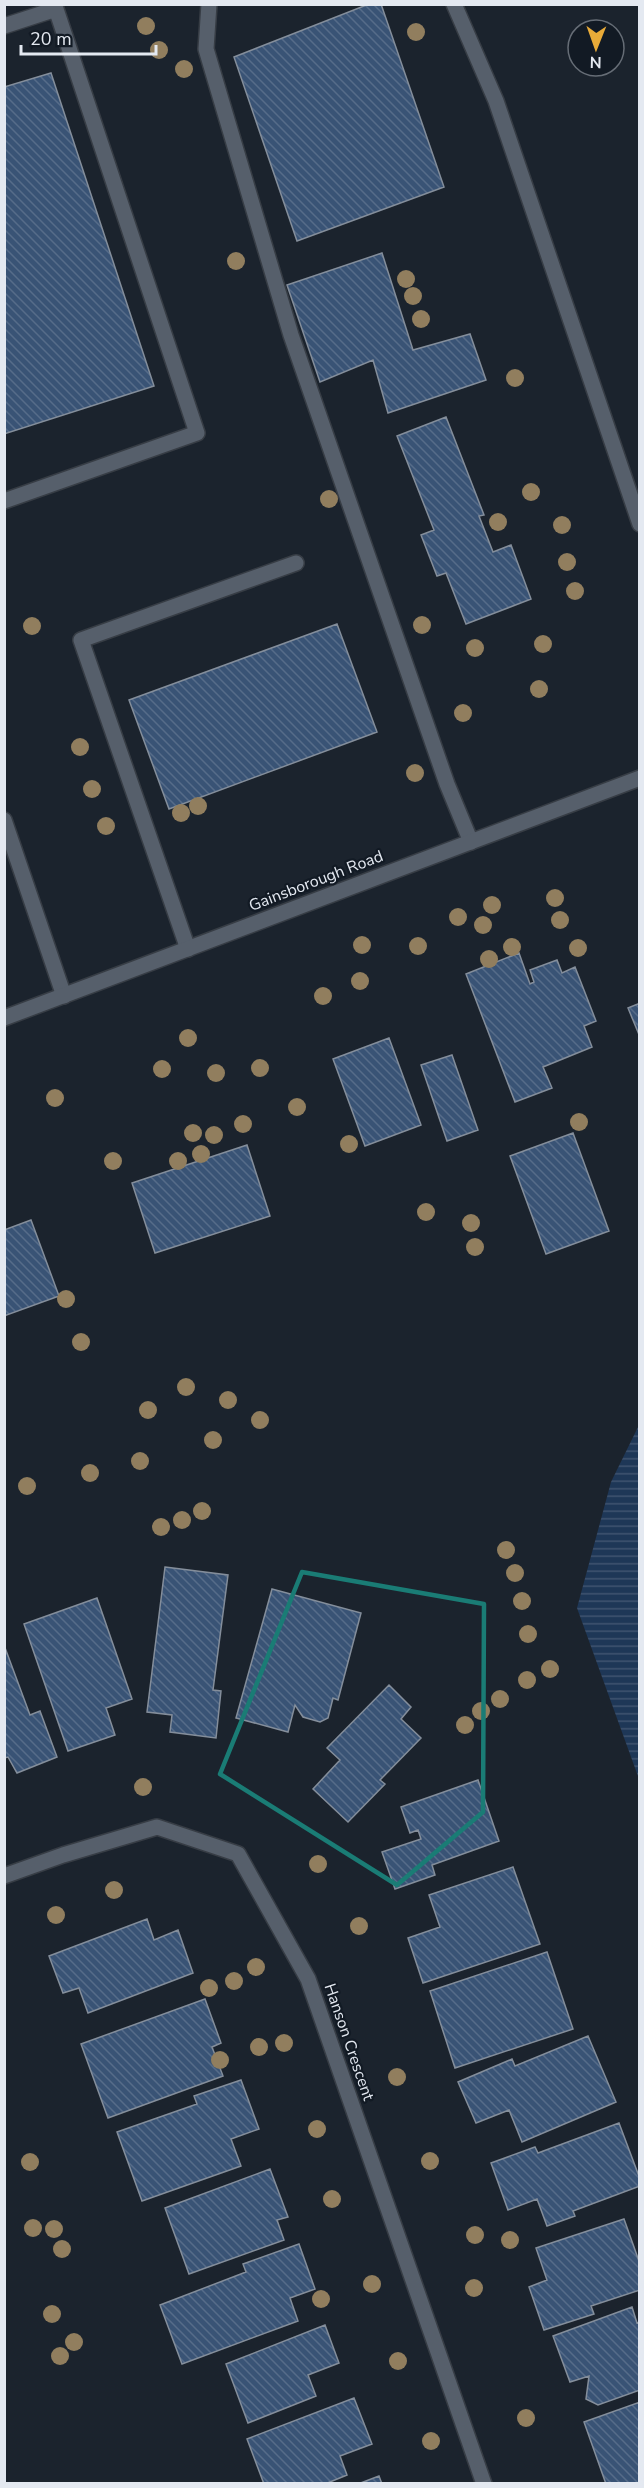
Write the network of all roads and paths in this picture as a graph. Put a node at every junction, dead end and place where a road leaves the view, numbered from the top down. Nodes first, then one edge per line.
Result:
1 (209, 4) edge
2 (454, 4) edge
3 (4, 26) edge
4 (4, 501) edge
5 (639, 524) edge
6 (296, 563) dead end
7 (639, 778) edge
8 (4, 820) edge
9 (471, 842) junction
10 (188, 949) junction
11 (64, 996) junction
12 (4, 1018) edge
13 (4, 1876) edge
14 (484, 2484) edge

1 - 9 street
2 - 5 street
3 - 4 street
6 - 10 street
7 - 9 street, Gainsborough Road
8 - 11 street
9 - 10 street, Gainsborough Road
10 - 11 street, Gainsborough Road
11 - 12 street, Gainsborough Road
13 - 14 street, Hanson Crescent

